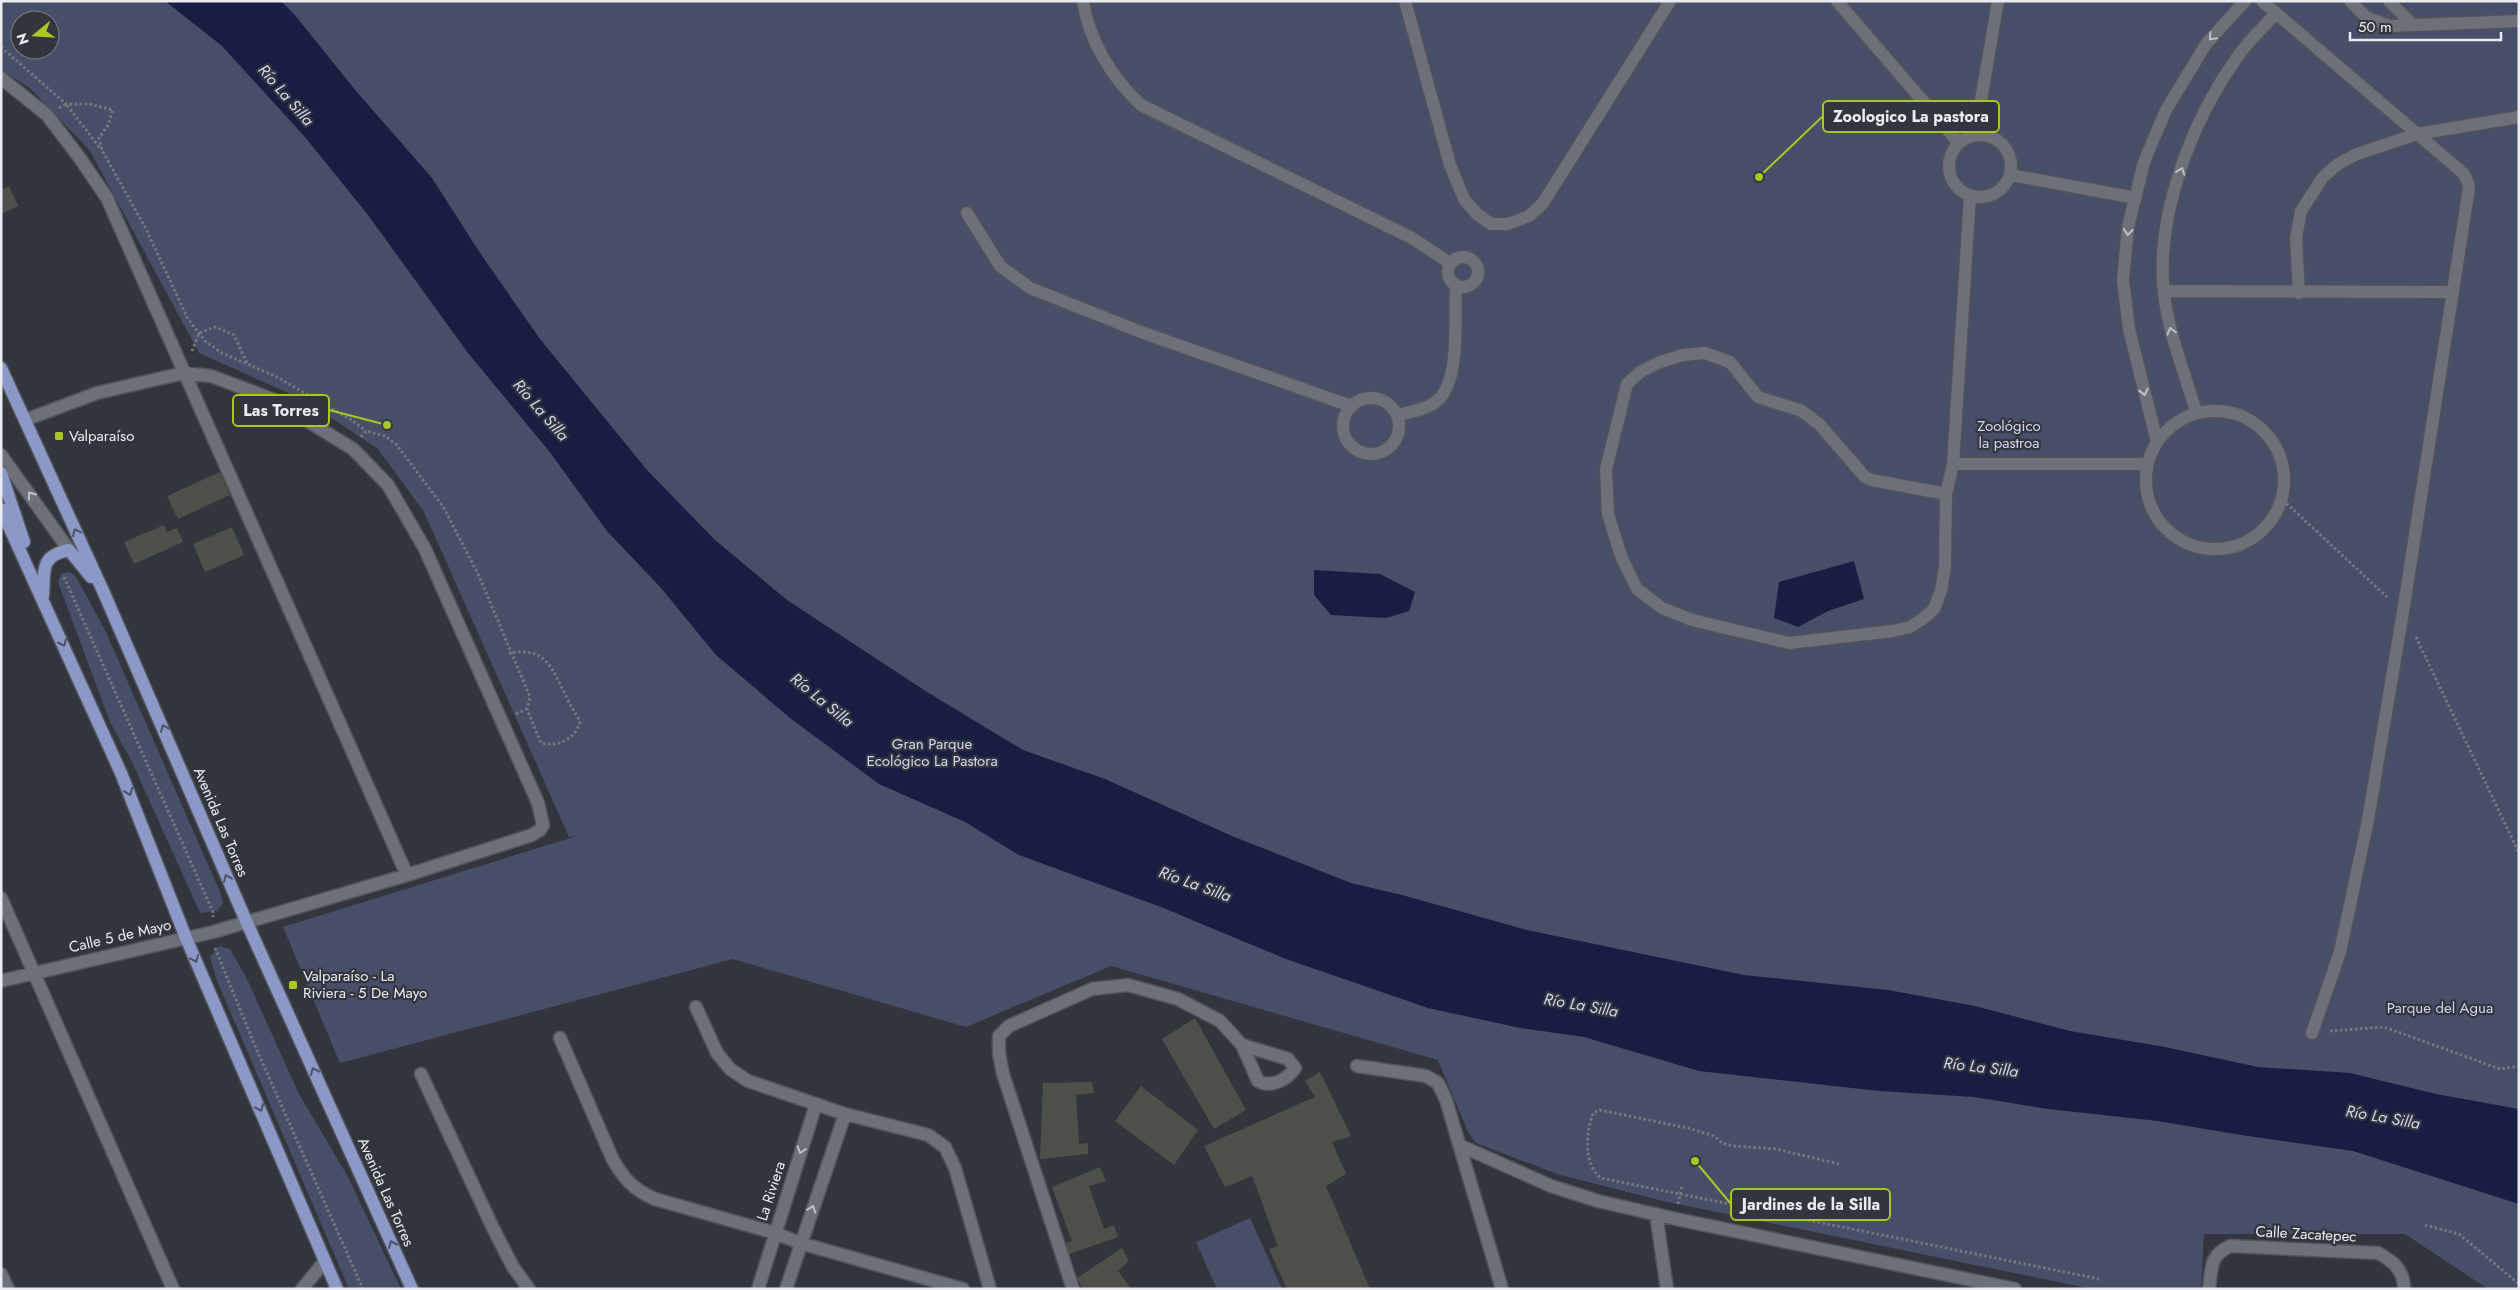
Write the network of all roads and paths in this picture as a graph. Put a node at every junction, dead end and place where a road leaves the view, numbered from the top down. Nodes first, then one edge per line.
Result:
1 (1083, 1) edge
2 (1405, 1) edge
3 (1670, 1) edge
4 (1837, 1) edge
5 (1998, 1) edge
6 (2245, 1) edge
7 (2262, 1) edge
8 (2350, 1) edge
9 (2389, 1) edge
10 (2276, 13) junction
11 (2519, 21) edge
12 (2413, 25) junction
13 (1, 47) edge
14 (1, 78) edge
15 (66, 104) junction
16 (47, 115) junction
17 (2519, 117) edge
18 (2417, 134) junction
19 (1976, 135) junction
20 (1959, 143) junction
21 (102, 150) junction
22 (2011, 175) junction
23 (1970, 196) junction
24 (2136, 198) junction
25 (967, 212) dead end
26 (1450, 263) junction
27 (1456, 285) junction
28 (2164, 291) junction
29 (2451, 292) junction
30 (2299, 293) junction
31 (199, 333) junction
32 (247, 364) junction
33 (1, 368) edge
34 (184, 373) junction
35 (1351, 406) junction
36 (2196, 410) junction
37 (1397, 415) junction
38 (25, 420) junction
39 (366, 431) junction
40 (2157, 442) junction
41 (353, 449) junction
42 (1, 455) edge
43 (1953, 464) junction
44 (2146, 464) junction
45 (1, 473) edge
46 (1946, 494) junction
47 (2283, 500) junction
48 (1, 509) edge
49 (69, 550) junction
50 (64, 577) dead end
51 (104, 593) junction
52 (43, 599) junction
53 (2404, 612) junction
54 (509, 653) junction
55 (2519, 853) edge
56 (407, 875) junction
57 (1, 898) edge
58 (246, 923) junction
59 (213, 932) junction
60 (186, 938) junction
61 (34, 973) junction
62 (1, 981) edge
63 (696, 1008) dead end
64 (2312, 1033) joint
65 (560, 1038) dead end
66 (1242, 1045) dead end
67 (1357, 1066) dead end
68 (2519, 1066) edge
69 (422, 1074) dead end
70 (816, 1104) junction
71 (845, 1114) junction
72 (1459, 1146) junction
73 (1839, 1164) dead end
74 (1656, 1214) junction
75 (2426, 1225) dead end
76 (775, 1233) junction
77 (800, 1243) junction
78 (326, 1261) junction
79 (1, 1274) edge
80 (2099, 1279) dead end
81 (2519, 1284) edge
82 (8, 1289) edge
83 (173, 1289) edge
84 (302, 1289) edge
85 (337, 1289) edge
86 (363, 1289) edge
87 (412, 1289) edge
88 (529, 1289) edge
89 (758, 1289) edge
90 (786, 1289) edge
91 (963, 1289) edge
92 (990, 1289) edge
93 (1073, 1289) edge
94 (1502, 1289) edge
95 (1667, 1289) edge
96 (2015, 1289) edge
97 (2209, 1289) edge
98 (2404, 1289) edge

1 - 26 street
2 - 3 street
4 - 20 street
5 - 19 street
6 -> 24 street
7 - 10 street
8 - 12 street
9 - 12 street
10 - 18 street
28 -> 10 street
11 - 12 street
13 - 15 path
14 - 16 street
15 - 16 path
15 - 21 path
15 - 21 path
16 - 34 street
17 - 18 street
18 - 29 street
18 - 30 street
19 - 20 street
19 - 22 street
20 - 23 street
21 - 31 path
22 - 23 street
22 - 24 street
23 - 43 street
24 -> 40 street
25 - 35 street
26 - 27 street
26 - 27 street
27 - 37 street
28 - 30 street
36 -> 28 street
29 - 30 street
29 - 53 street
31 - 32 path
31 - 32 path
31 - 34 path
32 - 39 path
33 - 38 main road, Avenida Las Torres
34 - 38 street
34 - 41 street
34 - 56 street
35 - 37 street
35 - 37 street
36 - 40 street
36 - 47 street
51 -> 38 main road, Avenida Las Torres
39 - 41 path
39 - 54 path
40 - 44 street
41 - 56 street, Calle 5 de Mayo
49 -> 42 street
43 - 44 street
43 - 46 street
44 - 47 street
45 - 52 main road
46 - 46 street
47 - 53 path
48 - 52 main road
49 - 51 main road
49 - 52 main road
50 - 59 path
58 -> 51 main road, Avenida Las Torres
52 -> 60 main road
53 - 55 path
53 - 64 street
54 - 54 path
56 - 58 street, Calle 5 de Mayo
57 - 61 street
58 - 59 street, Calle 5 de Mayo
87 -> 58 main road, Avenida Las Torres
59 - 60 street, Calle 5 de Mayo
59 - 86 path
60 - 61 street, Calle 5 de Mayo
60 -> 78 main road
61 - 62 street, Calle 5 de Mayo
61 - 83 street
63 - 70 street
64 - 68 path
65 - 76 street
66 - 93 street
67 - 72 street
69 - 88 street
70 - 71 street
70 -> 76 street, La Riviera
77 -> 71 street
71 - 92 street
72 - 74 street
72 - 94 street
73 - 80 path
74 - 95 street
74 - 96 street
75 - 81 path
76 - 77 street
76 - 89 street, La Riviera
77 - 90 street
77 - 91 street
78 - 84 street
78 - 85 main road
79 - 82 street
97 - 98 street, Calle Zacatepec

